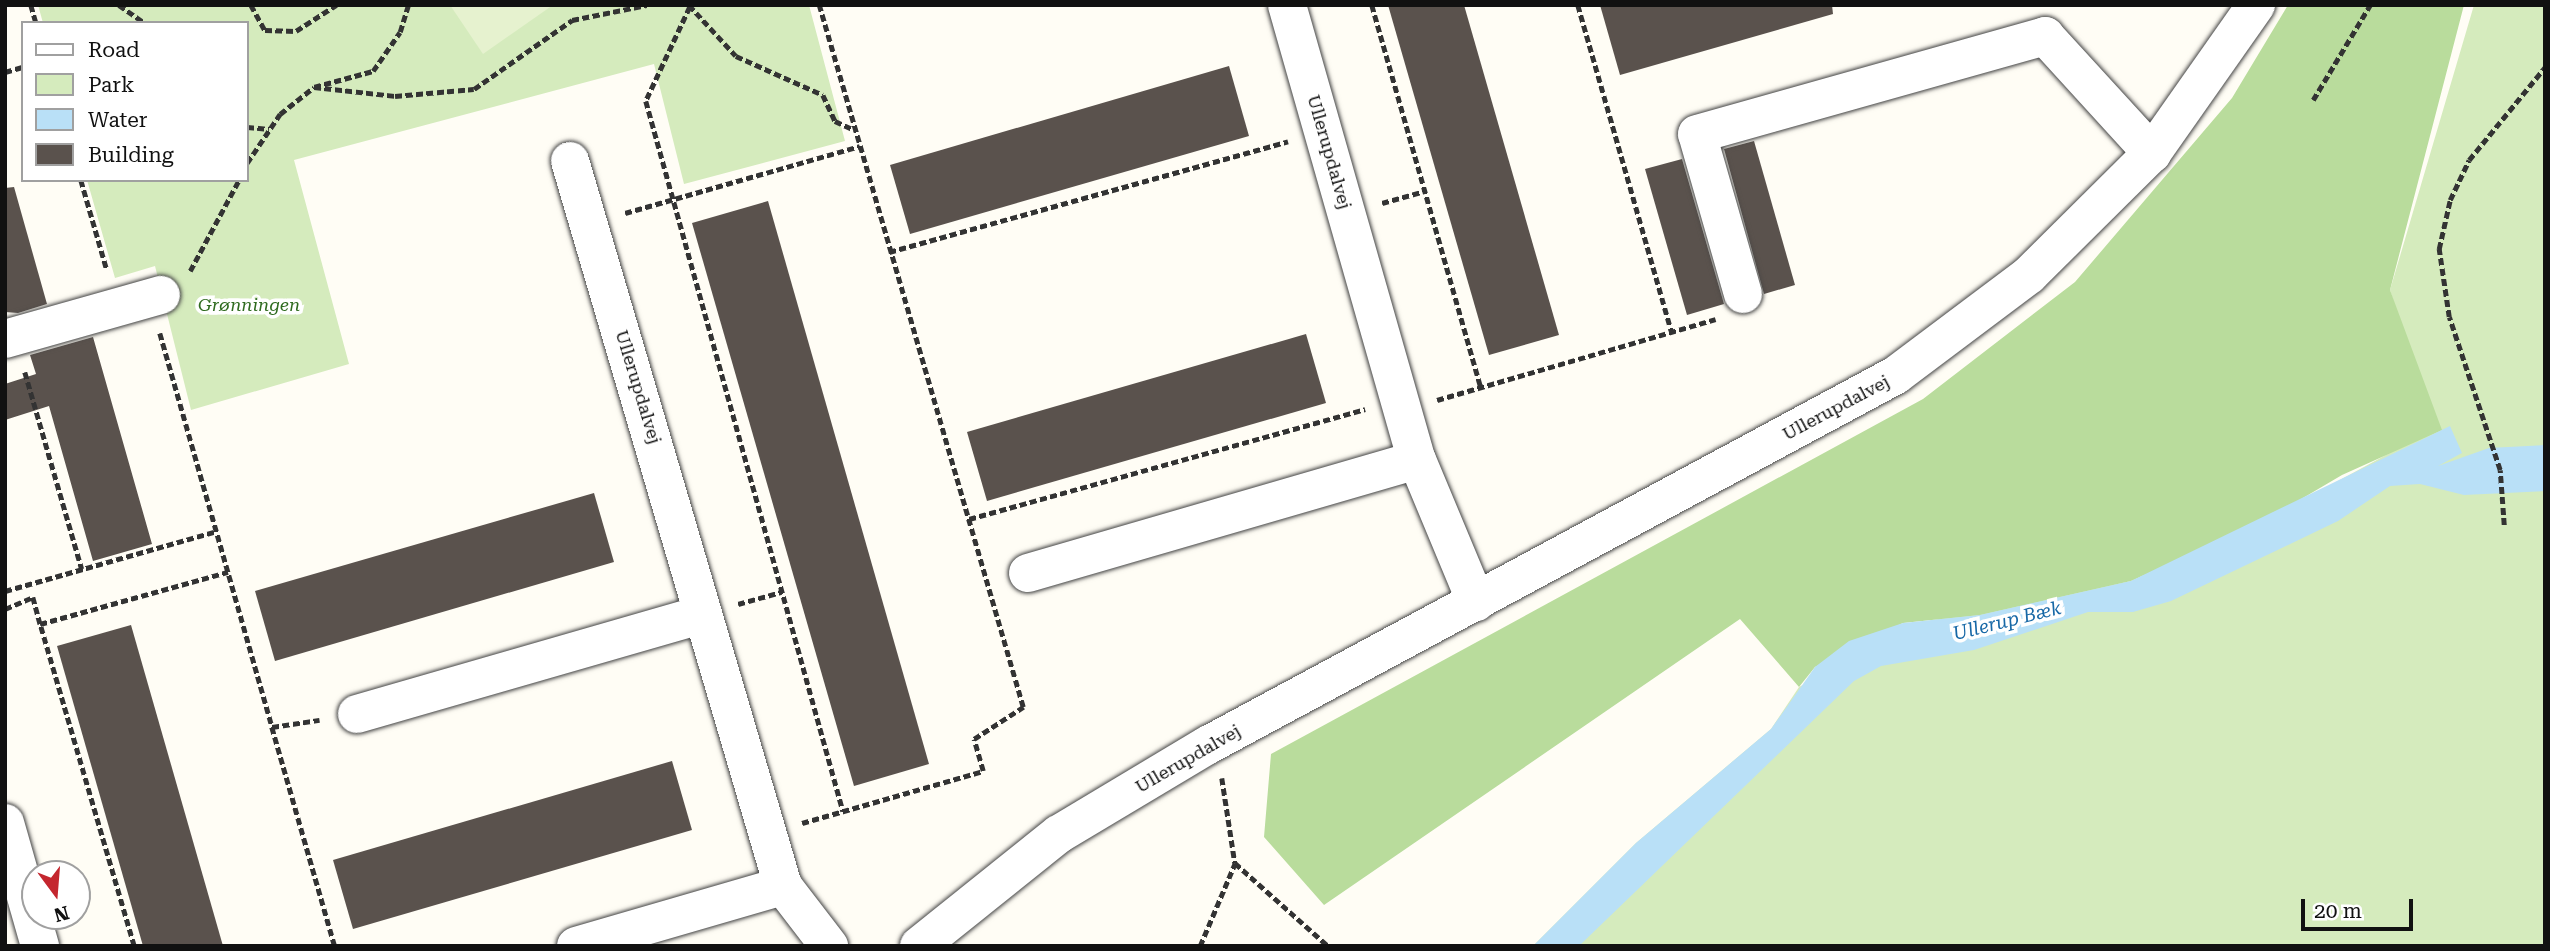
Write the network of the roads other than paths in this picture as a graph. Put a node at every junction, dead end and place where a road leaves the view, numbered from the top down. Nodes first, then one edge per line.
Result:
1 (1287, 5) edge
2 (2256, 5) edge
3 (2152, 153) junction
4 (570, 161) dead end
5 (1743, 294) dead end
6 (143, 301) road end
7 (10, 337) edge
8 (1417, 460) junction
9 (1028, 573) dead end
10 (1476, 602) junction
11 (703, 614) junction
12 (357, 714) road end
13 (5, 823) edge
14 (783, 886) junction
15 (40, 946) edge
16 (576, 946) edge
17 (829, 946) edge
18 (919, 946) edge

1 - 8 street, Ullerupdalvej
2 - 3 street, Ullerupdalvej
3 - 5 street
3 - 10 street, Ullerupdalvej
4 - 11 street, Ullerupdalvej
6 - 7 street
8 - 9 street
8 - 10 street, Ullerupdalvej
10 - 18 street, Ullerupdalvej
11 - 12 street
11 - 14 street, Ullerupdalvej
13 - 15 street
14 - 16 street
14 - 17 street, Ullerupdalvej

